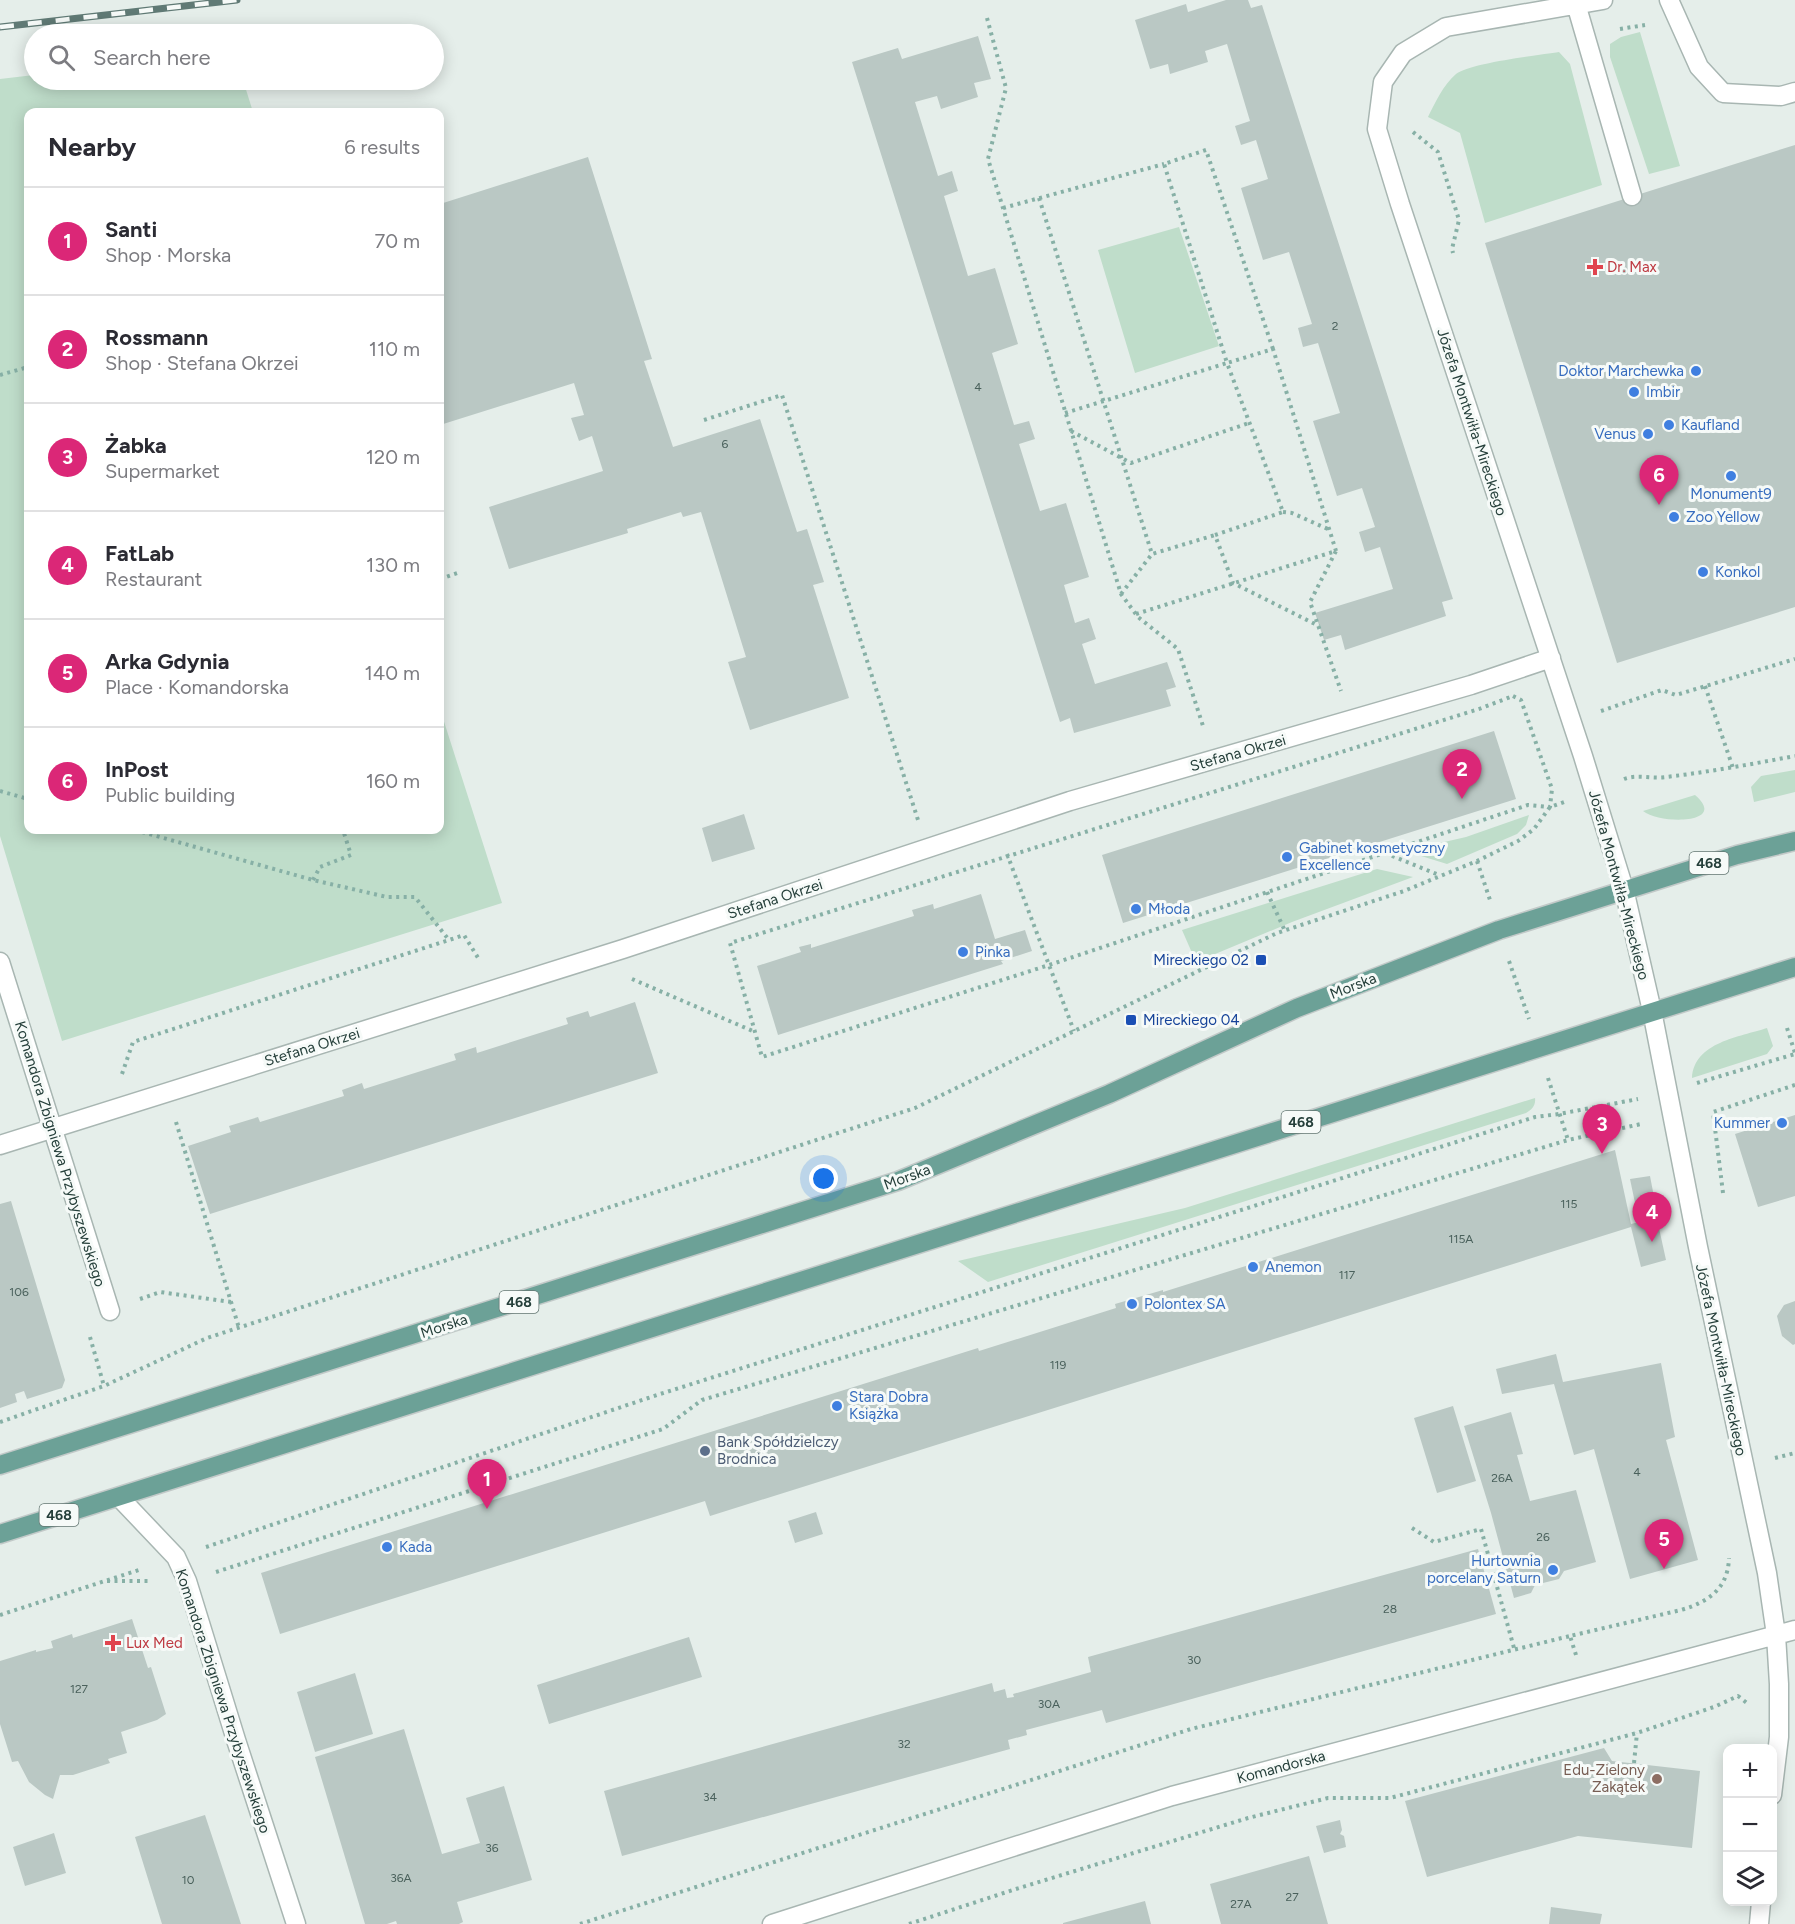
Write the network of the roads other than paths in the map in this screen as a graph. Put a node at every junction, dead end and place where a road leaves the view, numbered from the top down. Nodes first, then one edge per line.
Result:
1 (1603, 0) edge
2 (1670, 0) edge
3 (1576, 4) junction
4 (1795, 92) edge
5 (1632, 196) dead end
6 (1551, 658) junction
7 (1795, 841) edge
8 (1624, 889) junction
9 (0, 962) edge
10 (1795, 967) edge
11 (1652, 1011) junction
12 (53, 1129) junction
13 (0, 1145) edge
14 (110, 1311) road end
15 (0, 1465) edge
16 (118, 1497) junction
17 (0, 1534) edge
18 (1795, 1630) edge
19 (1776, 1635) junction
20 (1787, 1738) edge
21 (1777, 1779) edge
22 (1761, 1906) edge
23 (296, 1924) edge
24 (772, 1924) edge
25 (1759, 1924) edge

1 - 3 street
2 - 4 street
3 - 5 street
3 - 6 street, Józefa Montwiłła-Mireckiego
6 - 8 street, Józefa Montwiłła-Mireckiego
6 - 12 street, Stefana Okrzei
7 - 8 main road, Morska / 468
8 - 11 street, Józefa Montwiłła-Mireckiego
8 - 15 main road, Morska / 468
9 - 12 street, Komandora Zbigniewa Przybyszewskiego
10 - 11 main road, 468
11 - 16 main road, 468
11 - 19 street, Józefa Montwiłła-Mireckiego
12 - 13 street, Stefana Okrzei
12 - 14 street, Komandora Zbigniewa Przybyszewskiego
16 - 17 main road, 468
16 - 23 street, Komandora Zbigniewa Przybyszewskiego
18 - 19 street, Komandorska
19 - 20 street, Józefa Montwiłła-Mireckiego
19 - 24 street, Komandorska
20 - 21 street, Józefa Montwiłła-Mireckiego
22 - 25 street

